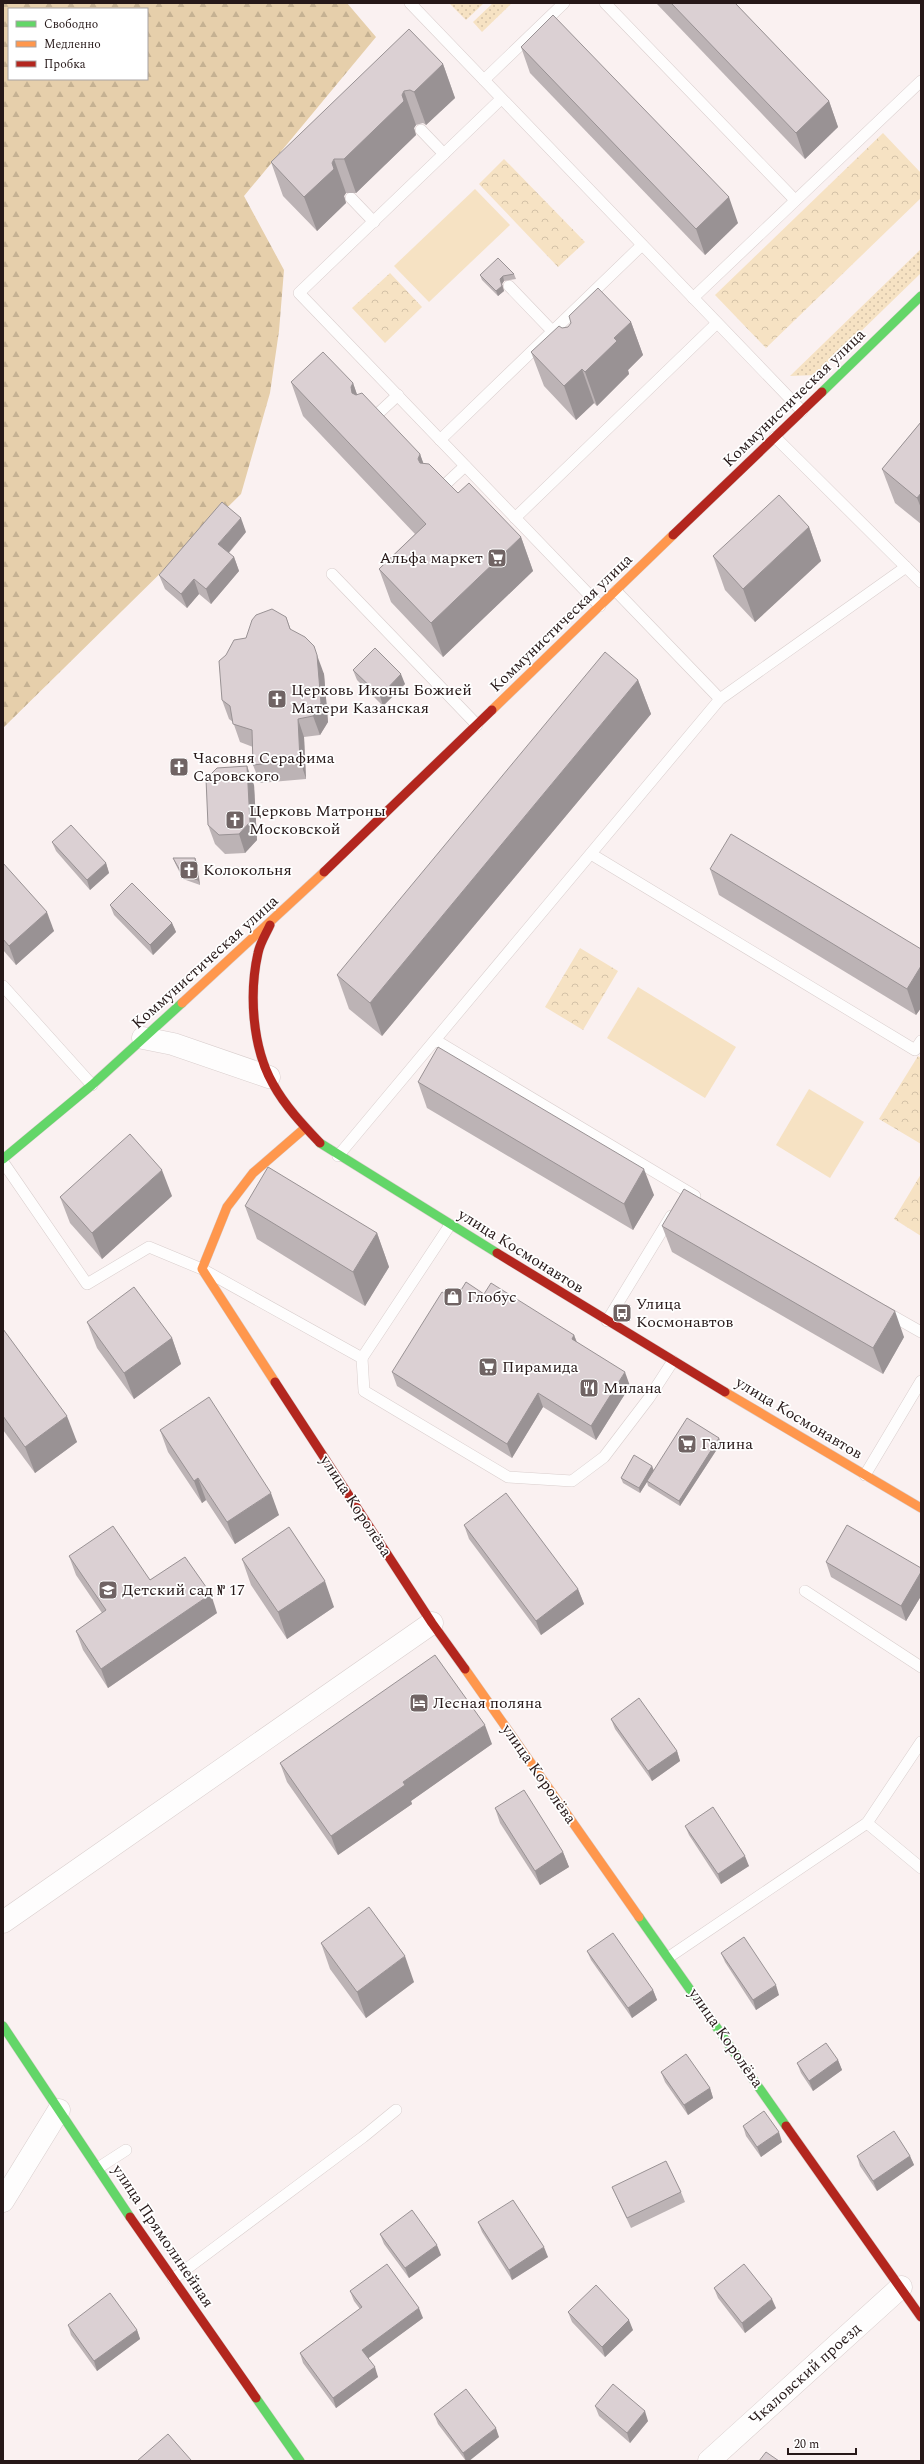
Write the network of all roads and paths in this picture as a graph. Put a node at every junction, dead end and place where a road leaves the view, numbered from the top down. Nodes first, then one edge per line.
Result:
1 (410, 3) edge
2 (564, 3) edge
3 (605, 3) edge
4 (484, 80) junction
5 (921, 81) edge
6 (501, 99) junction
7 (421, 130) dead end
8 (444, 154) junction
9 (351, 198) dead end
10 (795, 200) junction
11 (374, 222) junction
12 (642, 245) junction
13 (509, 286) dead end
14 (921, 296) edge
15 (693, 298) junction
16 (717, 323) junction
17 (553, 331) junction
18 (567, 346) edge
19 (398, 395) junction
20 (802, 411) junction
21 (370, 422) edge
22 (775, 437) junction
23 (440, 440) junction
24 (465, 466) junction
25 (437, 492) edge
26 (515, 518) junction
27 (906, 567) junction
28 (332, 574) dead end
29 (921, 582) edge
30 (616, 590) junction
31 (600, 606) junction
32 (720, 699) junction
33 (477, 725) junction
34 (590, 854) junction
35 (273, 919) junction
36 (3, 986) edge
37 (143, 1038) junction
38 (435, 1040) junction
39 (921, 1041) edge
40 (270, 1077) junction
41 (92, 1085) junction
42 (305, 1128) junction
43 (338, 1156) junction
44 (3, 1159) edge
45 (3, 1162) edge
46 (682, 1197) junction
47 (705, 1203) edge
48 (450, 1225) junction
49 (202, 1269) junction
50 (874, 1304) edge
51 (607, 1322) junction
52 (921, 1332) edge
53 (362, 1358) junction
54 (673, 1361) junction
55 (921, 1381) edge
56 (865, 1475) junction
57 (921, 1508) edge
58 (804, 1591) dead end
59 (432, 1623) junction
60 (921, 1667) edge
61 (921, 1742) edge
62 (867, 1822) junction
63 (921, 1868) edge
64 (3, 1922) edge
65 (668, 1957) junction
66 (3, 2026) edge
67 (59, 2110) junction
68 (396, 2110) dead end
69 (126, 2150) dead end
70 (98, 2168) junction
71 (3, 2201) edge
72 (174, 2279) junction
73 (901, 2287) junction
74 (921, 2317) edge
75 (300, 2461) edge
76 (709, 2461) edge

1 - 4 lane
2 - 4 lane
3 - 10 lane
4 - 6 lane
5 - 10 lane
6 - 8 lane
6 - 12 lane
7 - 8 lane
8 - 11 lane
9 - 11 lane
10 - 15 lane
11 - 19 lane
12 - 15 lane
12 - 17 lane
13 - 17 lane
14 - 20 street, Коммунистическая улица
15 - 16 lane
16 - 20 lane
16 - 26 lane
17 - 18 lane
17 - 23 lane
19 - 21 lane
19 - 23 lane
20 - 22 street, Коммунистическая улица
22 - 27 lane
22 - 30 street, Коммунистическая улица
23 - 24 lane
24 - 25 lane
24 - 26 lane
26 - 31 lane
27 - 29 lane
27 - 32 lane
28 - 33 lane
30 - 31 street, Коммунистическая улица
30 - 32 lane
31 - 33 street, Коммунистическая улица
32 - 34 lane
33 - 35 street, Коммунистическая улица
34 - 38 lane
34 - 39 lane
35 - 37 street, Коммунистическая улица
35 - 40 street, улица Космонавтов
36 - 41 lane
37 - 40 street
37 - 41 street, Коммунистическая улица
38 - 43 lane
38 - 46 lane
40 - 42 street, улица Космонавтов
41 - 44 street, Коммунистическая улица
42 - 43 street, улица Космонавтов
42 - 49 street
43 - 48 street, улица Космонавтов
45 - 49 lane
46 - 47 lane
46 - 51 lane
48 - 51 street, улица Космонавтов
48 - 53 lane
49 - 53 lane
49 - 59 street, улица Королёва
50 - 52 lane
51 - 54 street, улица Космонавтов
53 - 54 lane
54 - 56 street, улица Космонавтов
55 - 56 lane
56 - 57 street, улица Космонавтов
58 - 60 lane
59 - 64 street
59 - 65 street, улица Королёва
61 - 62 lane
62 - 63 lane
62 - 65 lane
65 - 73 street, улица Королёва
66 - 67 street, улица Прямолинейная
67 - 70 street, улица Прямолинейная
67 - 71 street
68 - 72 lane
69 - 70 lane
70 - 72 street, улица Прямолинейная
72 - 75 street, улица Прямолинейная
73 - 74 street, улица Королёва
73 - 76 street, Чкаловский проезд

